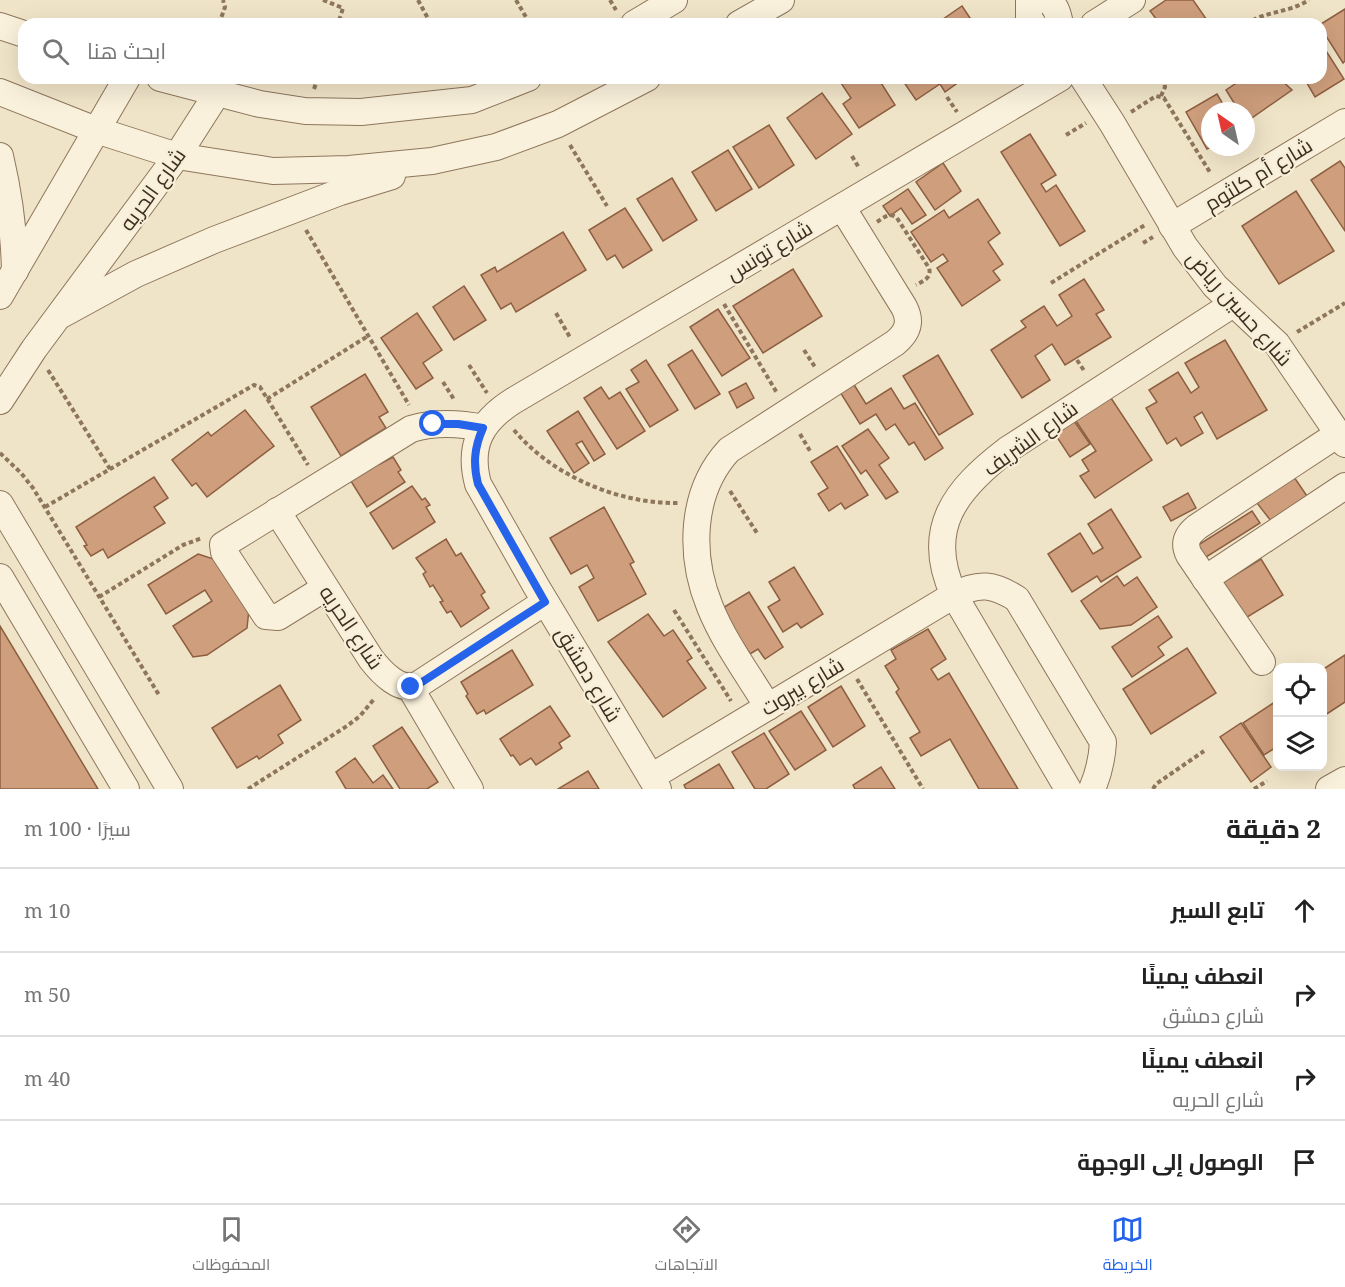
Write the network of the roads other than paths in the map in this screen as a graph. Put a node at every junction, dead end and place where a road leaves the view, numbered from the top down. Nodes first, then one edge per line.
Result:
1 (674, 0) edge
2 (781, 0) edge
3 (1029, 0) edge
4 (1047, 0) edge
5 (1132, 0) edge
6 (644, 18) edge
7 (750, 18) edge
8 (1029, 18) edge
9 (1059, 18) edge
10 (1104, 18) edge
11 (0, 26) edge
12 (18, 32) edge
13 (123, 84) edge
14 (185, 84) edge
15 (513, 84) edge
16 (635, 84) edge
17 (1050, 84) edge
18 (1087, 84) edge
19 (0, 92) edge
20 (218, 92) junction
21 (1345, 122) edge
22 (96, 130) junction
23 (0, 156) edge
24 (177, 156) junction
25 (432, 161) junction
26 (842, 207) junction
27 (1168, 220) junction
28 (15, 273) junction
29 (0, 296) edge
30 (1233, 304) junction
31 (61, 315) junction
32 (0, 401) edge
33 (490, 419) junction
34 (1342, 439) edge
35 (1345, 486) edge
36 (0, 504) edge
37 (277, 511) junction
38 (0, 577) edge
39 (1205, 579) junction
40 (326, 588) junction
41 (954, 595) junction
42 (545, 602) junction
43 (1262, 662) dead end
44 (414, 687) junction
45 (768, 707) junction
46 (146, 749) junction
47 (120, 779) edge
48 (1345, 780) edge
49 (654, 783) edge
50 (170, 789) edge
51 (470, 789) edge
52 (1068, 789) edge
53 (1092, 789) edge
54 (1329, 789) edge

1 - 6 street
2 - 7 street
3 - 8 street
4 - 9 street
5 - 10 street
11 - 12 street
13 - 22 street
14 - 20 street
15 - 20 street
16 - 25 street
17 - 26 street, شارع تونس
18 - 27 street, شارع حسين رياض
19 - 22 street
20 - 24 street, شارع الحريه
21 - 27 street, شارع أم كلثوم
22 - 24 street
22 - 28 street
23 - 28 street
24 - 25 street
24 - 31 street, شارع الحريه
25 - 31 street
26 - 33 street, شارع تونس
26 - 45 street
27 - 30 street, شارع حسين رياض
28 - 29 street
30 - 34 street, شارع حسين رياض
30 - 41 street, شارع الشريف
31 - 32 street, شارع الحريه
33 - 37 street
33 - 42 street, شارع دمشق
34 - 39 street
35 - 39 street
36 - 46 street
37 - 40 street, شارع الحريه
37 - 40 street
38 - 47 street
39 - 43 street
40 - 44 street, شارع الحريه
41 - 45 street, شارع بيروت
41 - 52 street, شارع الشريف
41 - 53 street, شارع بيروت
42 - 44 street
42 - 49 street, شارع دمشق
44 - 51 street
45 - 49 street, شارع بيروت
46 - 47 street
46 - 50 street
48 - 54 street

